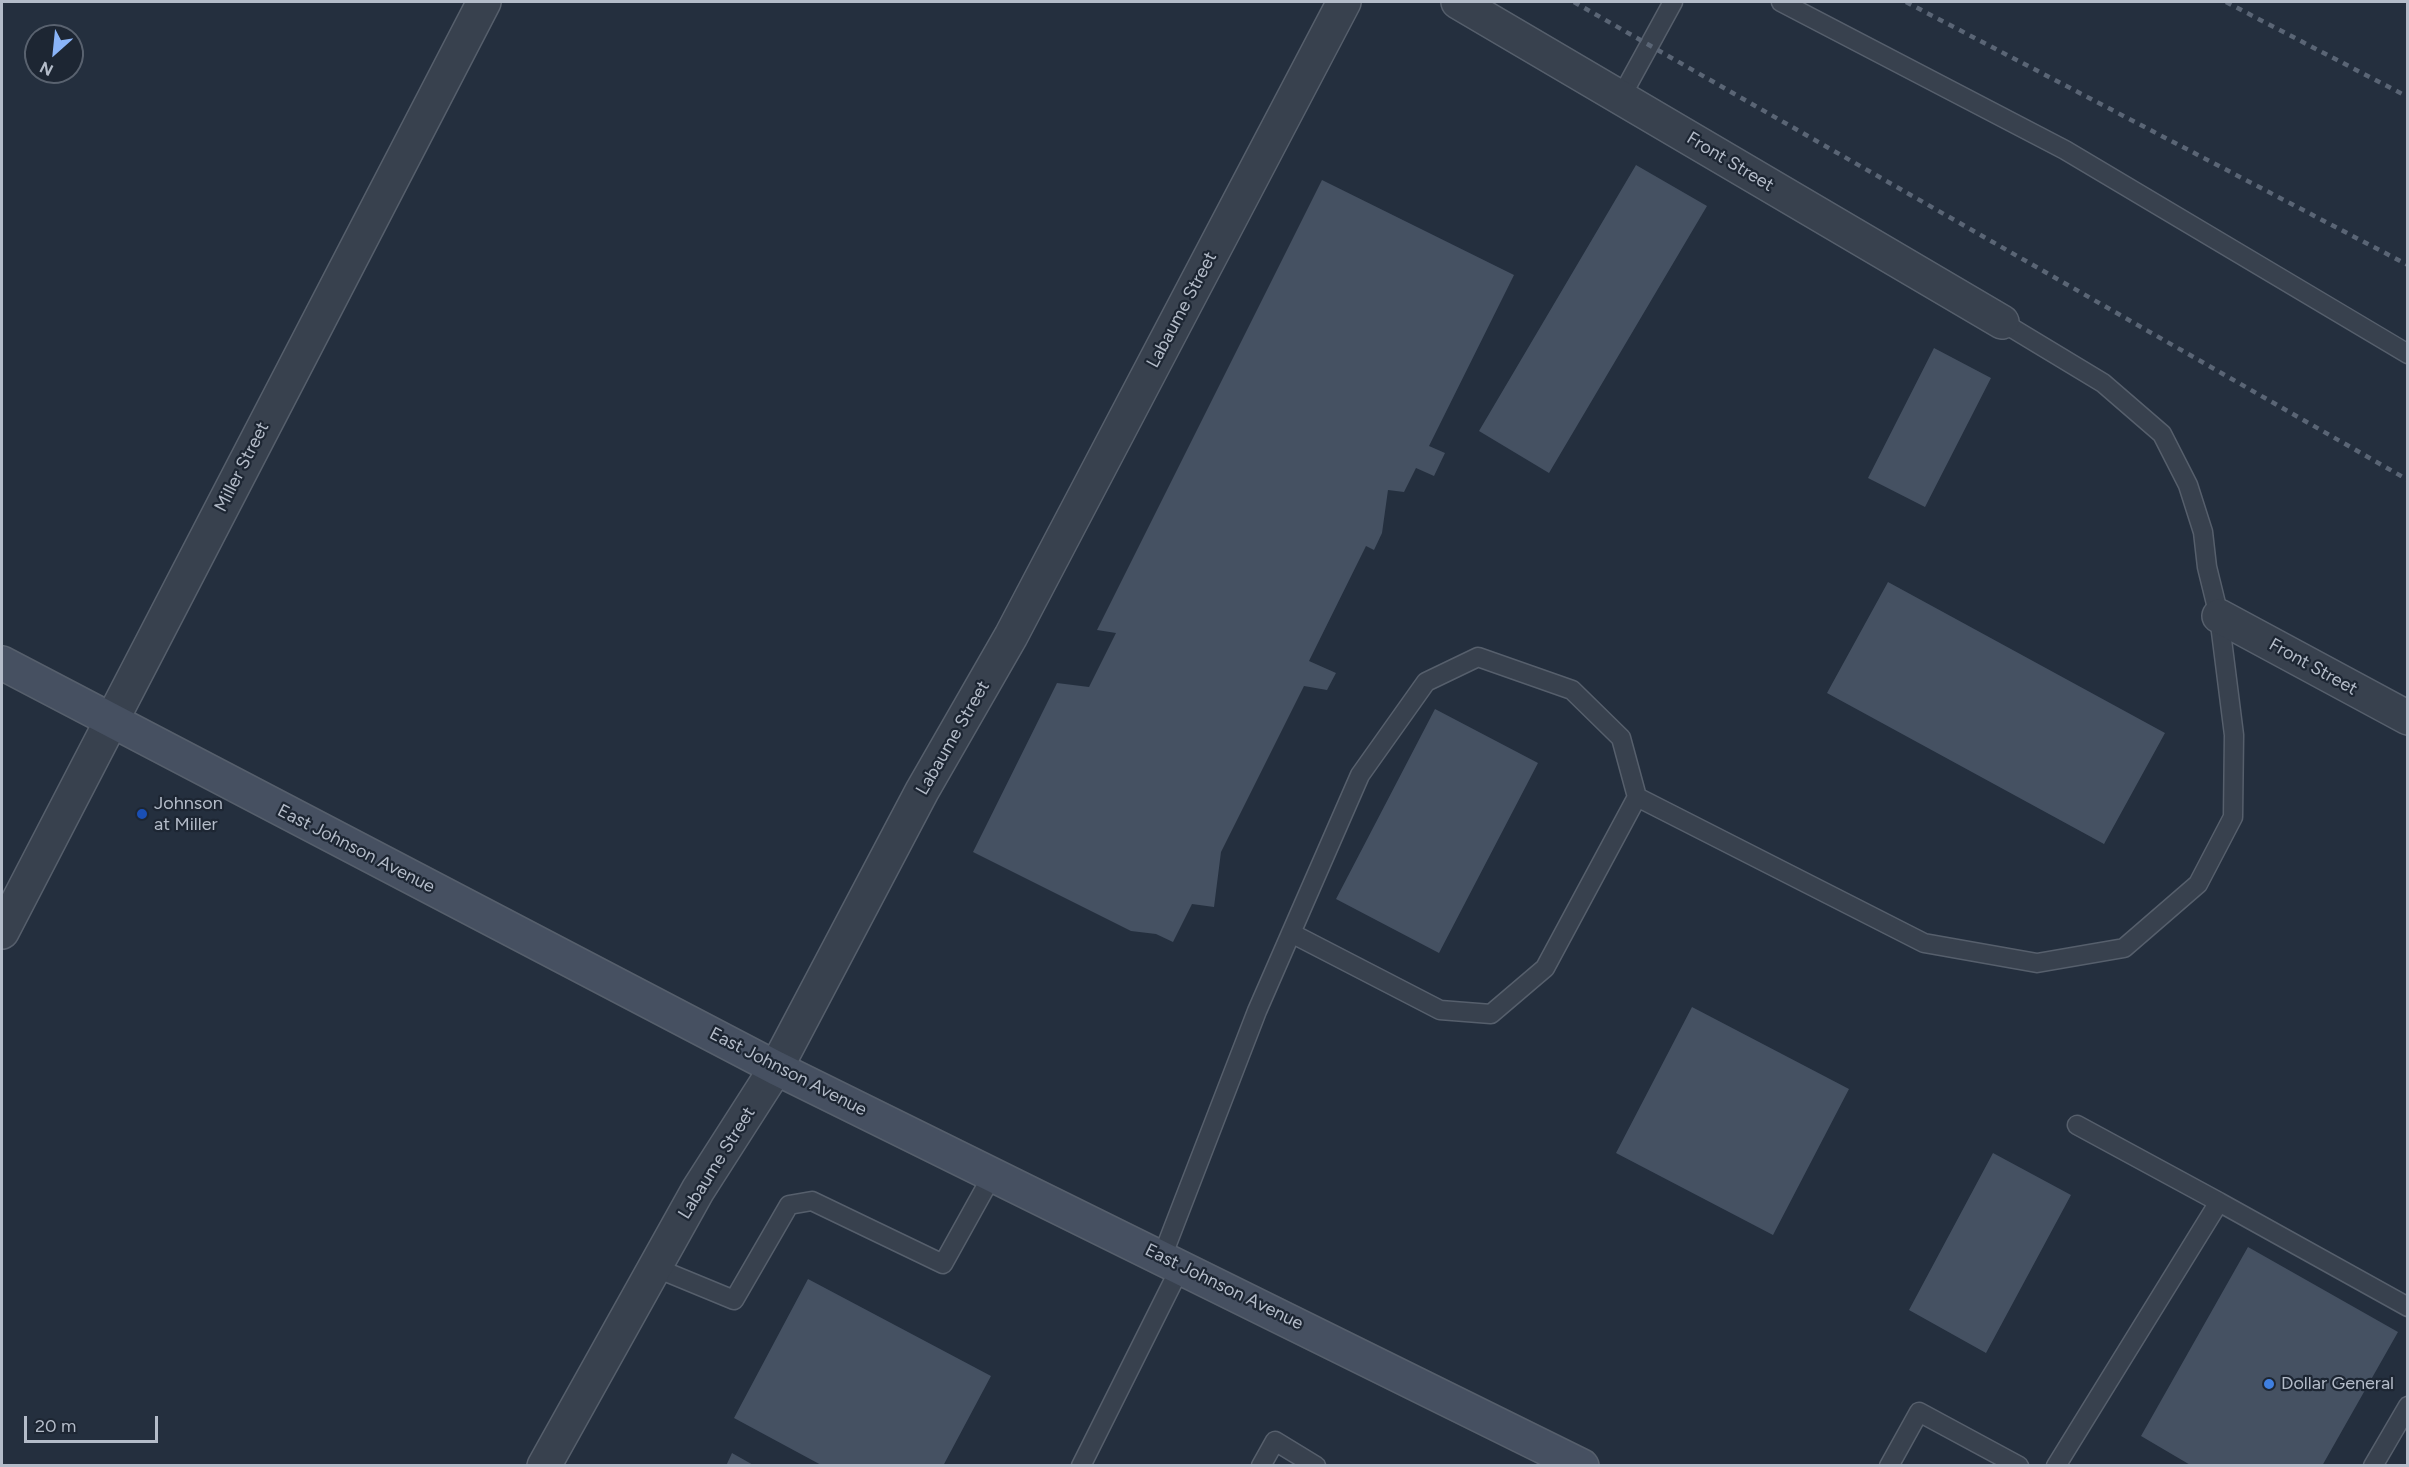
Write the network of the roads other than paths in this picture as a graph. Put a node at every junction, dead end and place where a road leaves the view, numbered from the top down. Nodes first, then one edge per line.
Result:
1 (484, 2) edge
2 (1344, 2) edge
3 (1458, 2) edge
4 (1673, 2) edge
5 (1781, 2) edge
6 (1621, 97) junction
7 (2002, 322) joint
8 (2408, 354) edge
9 (2219, 616) junction
10 (2, 663) edge
11 (2408, 718) edge
12 (111, 722) junction
13 (1637, 797) junction
14 (2, 932) edge
15 (1291, 933) junction
16 (776, 1068) junction
17 (2077, 1125) dead end
18 (993, 1174) junction
19 (2219, 1202) junction
20 (1171, 1262) junction
21 (654, 1267) junction
22 (2408, 1307) edge
23 (2408, 1406) edge
24 (544, 1466) edge
25 (1081, 1466) edge
26 (1262, 1466) edge
27 (1316, 1466) edge
28 (1582, 1466) edge
29 (1890, 1466) edge
30 (2019, 1466) edge
31 (2056, 1466) edge
32 (2373, 1466) edge

1 - 12 street, Miller Street
2 - 16 street, Labaume Street
3 - 6 street, Front Street
4 - 6 lane
5 - 8 lane
6 - 7 street, Front Street
7 - 9 lane
9 - 11 street, Front Street
9 - 13 lane
10 - 12 main road, East Johnson Avenue
12 - 14 street, Miller Street
12 - 16 main road, East Johnson Avenue
13 - 15 lane
13 - 15 lane
15 - 20 lane
16 - 18 main road, East Johnson Avenue
16 - 21 street, Labaume Street
17 - 19 lane
18 - 20 main road, East Johnson Avenue
18 - 21 lane
19 - 22 lane
19 - 31 lane
20 - 25 lane
20 - 28 main road, East Johnson Avenue
21 - 24 street, Labaume Street
23 - 32 lane
26 - 27 lane
29 - 30 lane

